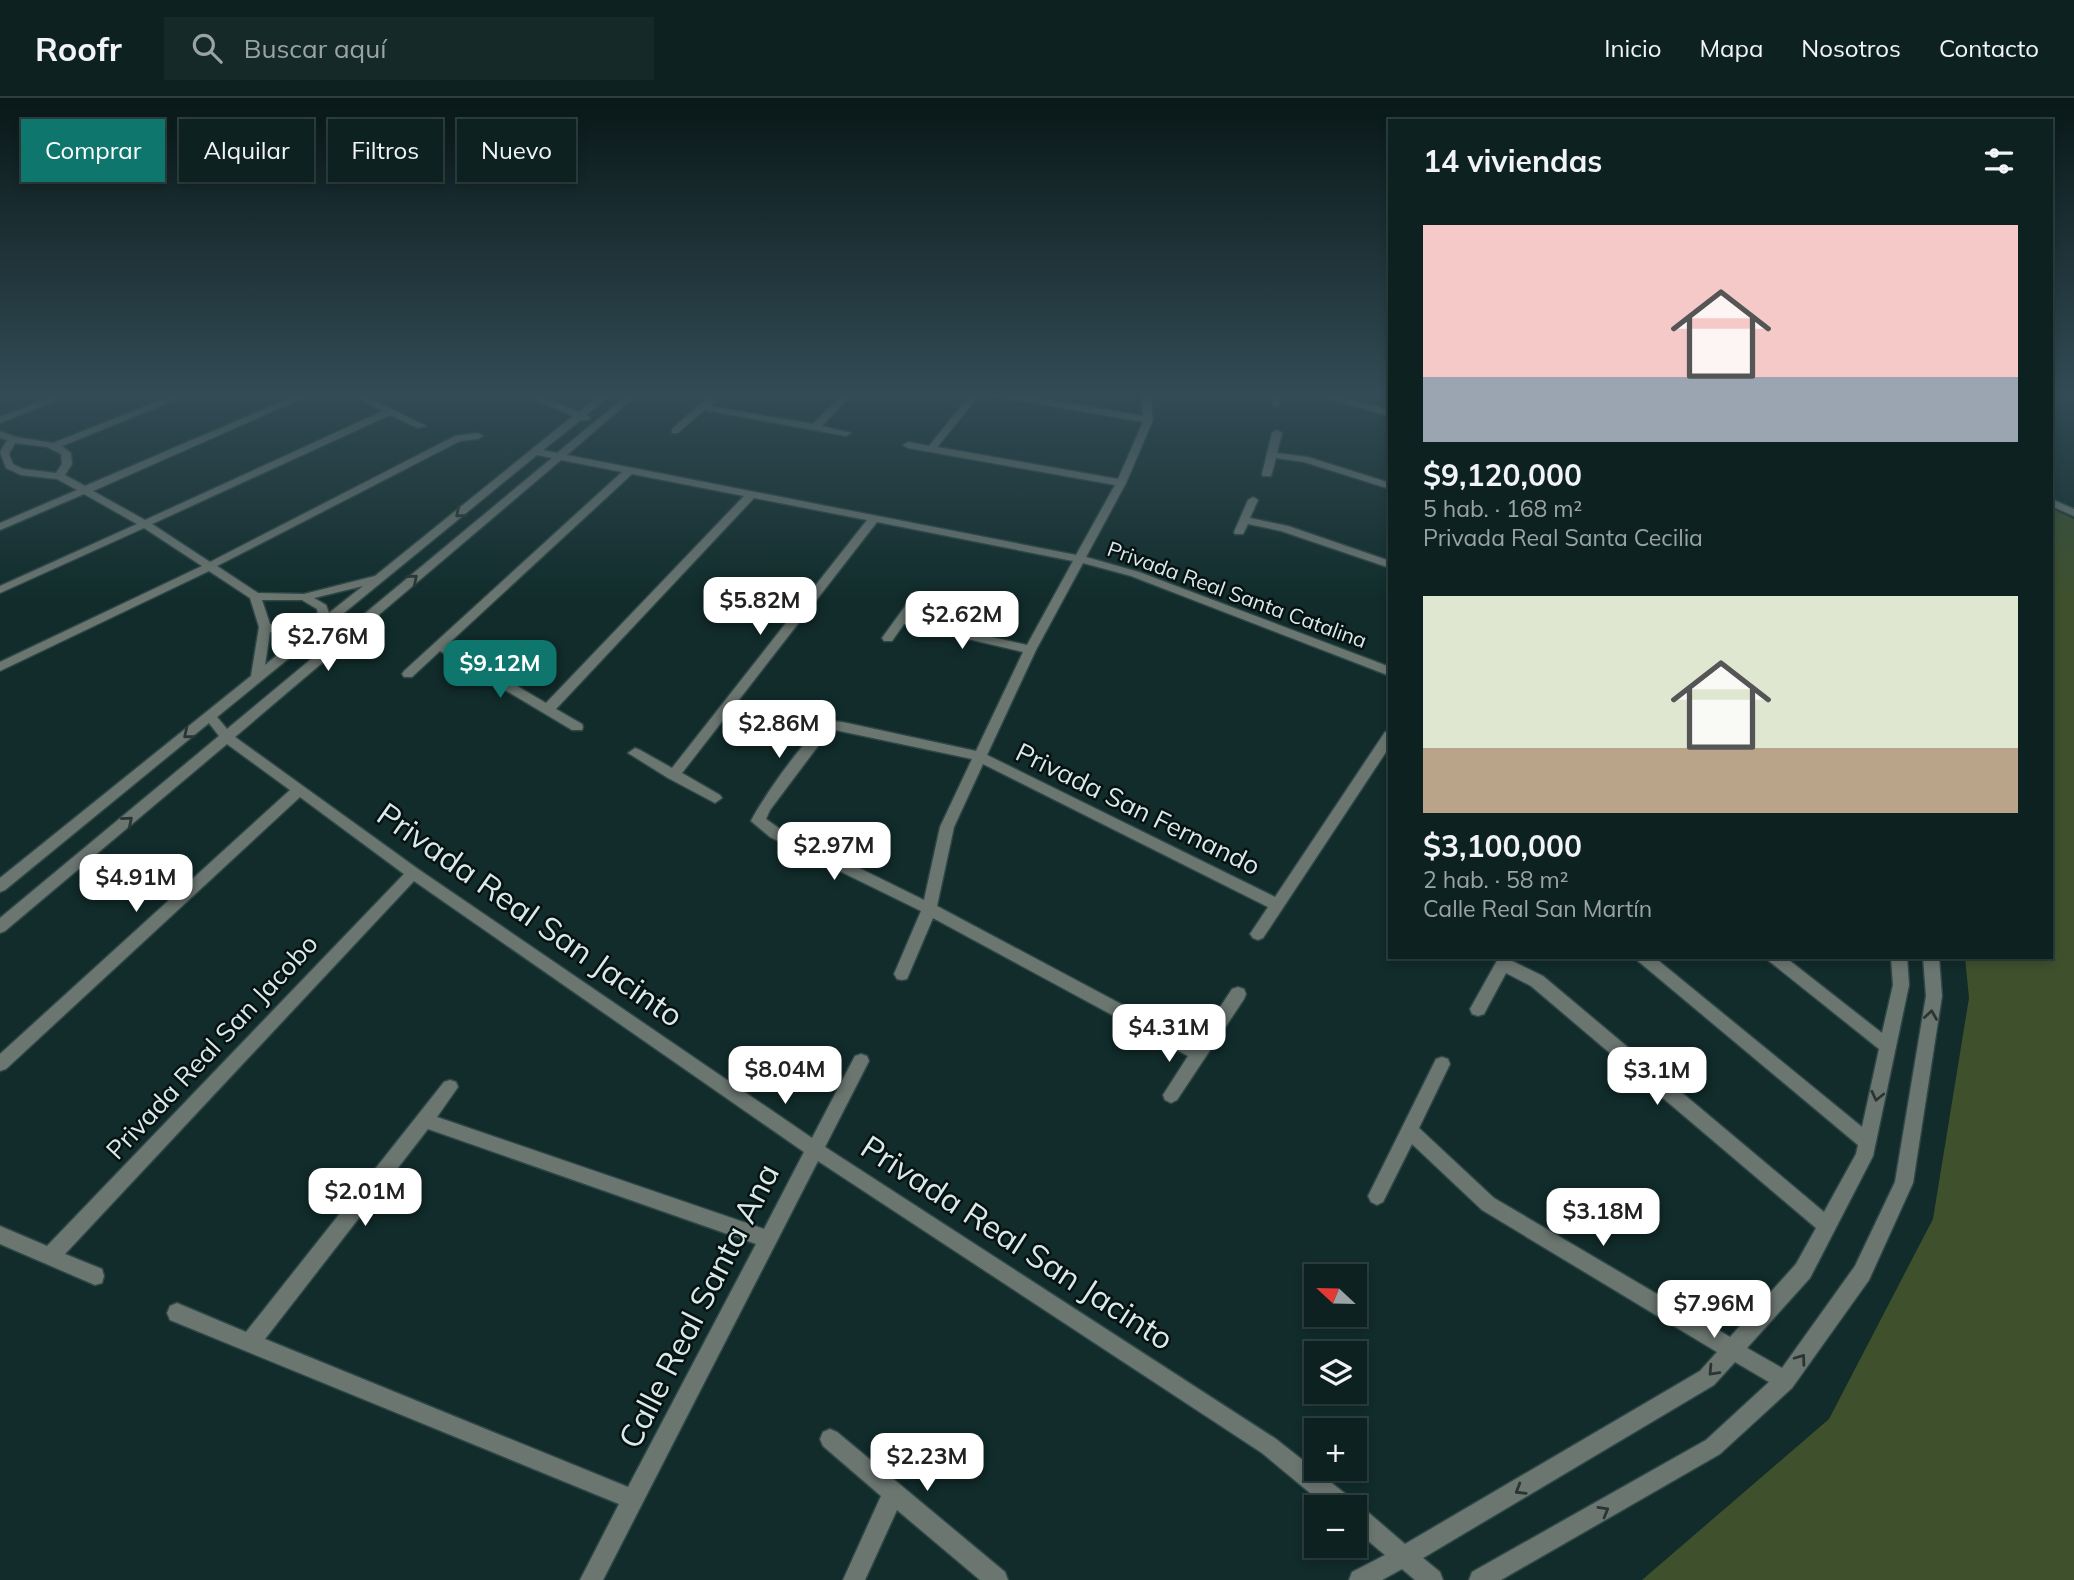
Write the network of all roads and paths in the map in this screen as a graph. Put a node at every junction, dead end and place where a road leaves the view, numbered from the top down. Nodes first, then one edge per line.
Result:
1 (67, 462) edge
2 (151, 462) edge
3 (280, 462) edge
4 (411, 462) edge
5 (524, 462) edge
6 (553, 462) edge
7 (591, 462) edge
8 (1005, 462) edge
9 (1130, 462) edge
10 (1269, 462) edge
11 (1315, 462) edge
12 (5, 468) edge
13 (630, 470) junction
14 (1267, 474) dead end
15 (59, 476) junction
16 (1121, 483) junction
17 (1388, 485) edge
18 (84, 491) junction
19 (751, 495) junction
20 (1253, 500) dead end
21 (2053, 503) edge
22 (2074, 513) edge
23 (873, 520) junction
24 (1245, 520) junction
25 (145, 524) junction
26 (0, 527) edge
27 (1239, 532) dead end
28 (1081, 559) junction
29 (1388, 564) edge
30 (208, 567) junction
31 (381, 578) junction
32 (0, 590) edge
33 (255, 596) junction
34 (304, 597) junction
35 (913, 603) dead end
36 (901, 620) junction
37 (265, 627) junction
38 (319, 628) junction
39 (347, 634) junction
40 (888, 638) dead end
41 (439, 645) junction
42 (1030, 650) junction
43 (0, 667) edge
44 (1388, 671) edge
45 (408, 674) dead end
46 (257, 676) junction
47 (548, 709) junction
48 (210, 716) junction
49 (578, 727) dead end
50 (228, 738) junction
51 (1388, 738) edge
52 (635, 754) dead end
53 (977, 757) junction
54 (673, 775) junction
55 (297, 792) junction
56 (715, 798) dead end
57 (413, 873) junction
58 (0, 886) edge
59 (1277, 905) junction
60 (929, 909) junction
61 (0, 927) edge
62 (1258, 934) dead end
63 (1645, 959) edge
64 (1777, 959) edge
65 (1899, 959) edge
66 (1931, 959) edge
67 (1505, 961) edge
68 (902, 974) dead end
69 (1238, 994) dead end
70 (1478, 1009) dead end
71 (1888, 1046) junction
72 (1199, 1054) junction
73 (861, 1061) dead end
74 (0, 1064) edge
75 (1442, 1064) dead end
76 (450, 1087) dead end
77 (1171, 1095) dead end
78 (424, 1120) junction
79 (1409, 1130) junction
80 (1867, 1142) junction
81 (814, 1149) junction
82 (1377, 1196) dead end
83 (1827, 1226) junction
84 (0, 1235) edge
85 (766, 1239) junction
86 (50, 1256) junction
87 (95, 1276) dead end
88 (177, 1313) dead end
89 (248, 1344) junction
90 (1734, 1348) junction
91 (1785, 1381) junction
92 (830, 1439) dead end
93 (894, 1493) junction
94 (1329, 1495) edge
95 (632, 1499) junction
96 (1367, 1525) edge
97 (1405, 1556) junction
98 (591, 1580) edge
99 (854, 1580) edge
100 (997, 1580) edge
101 (1360, 1580) edge
102 (1432, 1580) edge
103 (1480, 1580) edge

1 - 15 street
2 - 18 street
3 - 25 street
4 - 30 street
5 -> 31 street
39 -> 6 street
7 - 13 street, Privada Real Santa Catalina
8 - 16 street
9 - 16 street
10 - 14 street
11 - 17 street
12 - 15 street
13 - 19 street, Privada Real Santa Catalina
13 - 41 street
15 - 18 street
16 - 28 street
18 - 25 street
18 - 26 street
19 - 23 street, Privada Real Santa Catalina
19 - 47 street
20 - 24 street
21 - 22 street
23 - 28 street, Privada Real Santa Catalina
23 - 54 street
24 - 27 street
24 - 29 street
25 - 30 street
25 - 32 street
28 - 42 street
28 - 44 street, Privada Real Santa Catalina
30 - 33 street
30 - 43 street
31 - 34 street
31 - 38 street
33 - 34 street
33 - 37 street
34 - 38 street
35 - 36 street
36 - 40 street
36 - 42 street
37 - 38 street
37 - 46 street
38 - 39 street
38 - 46 street
39 - 50 street
41 - 45 street
41 - 47 street
42 - 53 street
46 - 48 street
47 - 49 street
48 - 50 street, Privada Real San Jacinto
48 -> 58 street
50 - 55 street, Privada Real San Jacinto
61 -> 50 street
51 - 59 street
52 - 54 street
53 - 59 street, Privada San Fernando
53 - 60 street
53 - 60 street, Privada San Fernando
54 - 56 street
55 - 57 street, Privada Real San Jacinto
55 - 74 street
57 - 81 street, Privada Real San Jacinto
57 - 86 street, Privada Real San Jacobo
59 - 62 street
60 - 68 street
60 - 72 street
63 - 80 street
64 - 71 street
65 - 71 street
91 -> 66 street
67 - 70 street
67 - 83 street
69 - 72 street
71 -> 80 street
72 - 77 street
73 - 81 street, Calle Real Santa Ana
75 - 79 street
76 - 78 street
78 - 85 street
78 - 89 street
79 - 82 street
79 - 90 street
80 - 83 street
81 - 85 street, Calle Real Santa Ana
81 - 94 street, Privada Real San Jacinto
83 - 90 street
84 - 86 street
85 - 95 street, Calle Real Santa Ana
86 - 87 street
88 - 89 street
89 - 95 street
90 - 91 street
90 -> 97 street
103 -> 91 street
92 - 93 street
93 - 99 street
93 - 100 street
95 - 98 street, Calle Real Santa Ana
96 - 97 street
97 - 101 street
97 - 102 street

